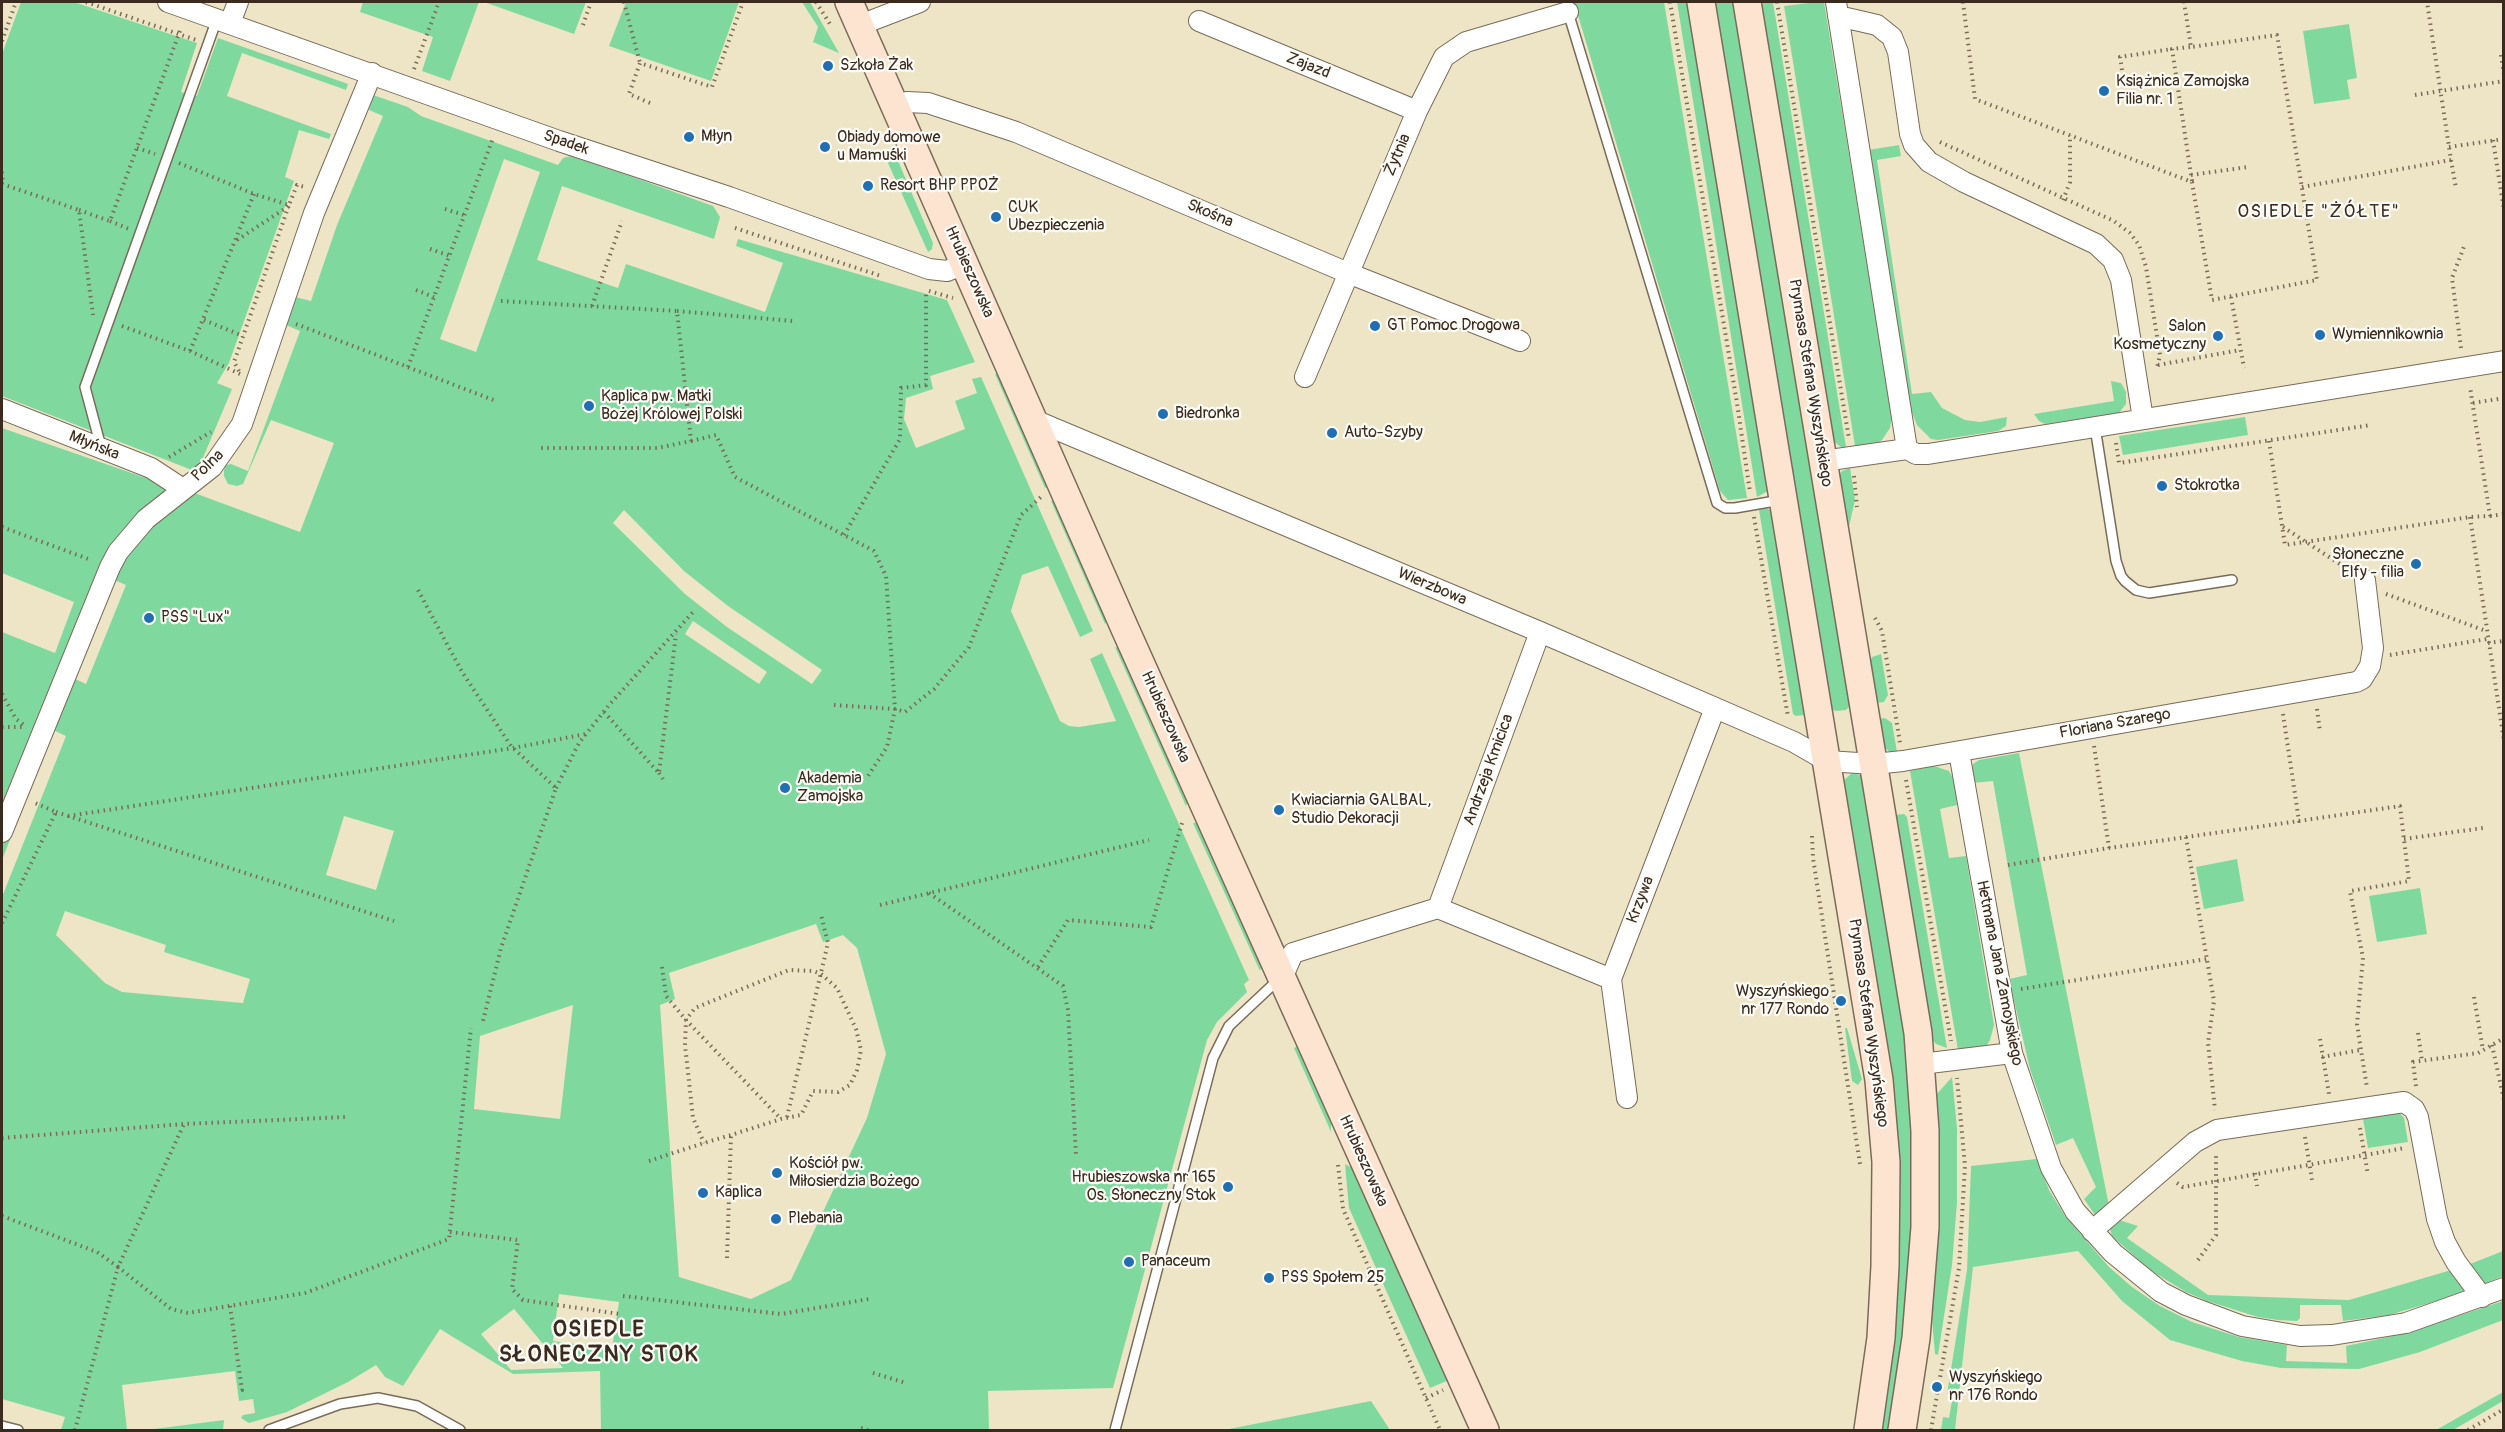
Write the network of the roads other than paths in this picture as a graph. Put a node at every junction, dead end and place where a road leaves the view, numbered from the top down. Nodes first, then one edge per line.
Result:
1 (168, 2) edge
2 (238, 2) edge
3 (920, 2) edge
4 (1701, 2) edge
5 (1748, 2) edge
6 (1837, 9) edge
7 (1568, 12) joint
8 (854, 13) edge
9 (223, 21) junction
10 (1199, 21) dead end
11 (372, 73) junction
12 (897, 106) junction
13 (1416, 111) junction
14 (966, 263) junction
15 (1348, 273) junction
16 (1520, 341) dead end
17 (2504, 361) edge
18 (1305, 376) dead end
19 (2, 410) edge
20 (2143, 419) junction
21 (1034, 420) junction
22 (2104, 425) junction
23 (101, 448) junction
24 (1907, 449) junction
25 (1823, 461) junction
26 (183, 489) junction
27 (1783, 500) junction
28 (2232, 580) dead end
29 (2365, 580) road end
30 (1540, 632) junction
31 (1715, 708) junction
32 (1959, 752) junction
33 (1827, 761) junction
34 (1874, 764) junction
35 (2, 832) edge
36 (1438, 908) junction
37 (1283, 976) junction
38 (1611, 979) junction
39 (2012, 1053) junction
40 (1920, 1064) junction
41 (1627, 1098) dead end
42 (2092, 1231) junction
43 (2504, 1288) edge
44 (2482, 1297) junction
45 (2, 1426) edge
46 (18, 1431) edge
47 (269, 1431) edge
48 (460, 1431) edge
49 (1115, 1431) edge
50 (1485, 1431) edge
51 (1868, 1431) edge
52 (1902, 1431) edge

1 - 9 street, Spadek
2 - 9 street
3 - 8 street
4 - 27 main road, Prymasa Stefana Wyszyńskiego
5 - 25 main road, Prymasa Stefana Wyszyńskiego
6 - 20 street
6 - 24 street
7 - 13 street, Żytnia
7 - 27 lane
8 - 12 main road, Hrubieszowska
9 - 11 street, Spadek
9 - 23 lane
10 - 13 street, Zajazd
11 - 14 street, Spadek
11 - 26 street, Polna
12 - 14 main road, Hrubieszowska
12 - 15 street, Skośna
13 - 15 street, Żytnia
14 - 21 main road, Hrubieszowska
15 - 16 street, Skośna
15 - 18 street, Żytnia
17 - 20 street
19 - 23 street, Młyńska
20 - 22 street
21 - 30 street, Wierzbowa
21 - 37 main road, Hrubieszowska
22 - 24 street
22 - 28 lane
23 - 26 street, Młyńska
24 - 25 street
25 - 34 main road, Prymasa Stefana Wyszyńskiego
26 - 35 street, Polna
27 - 33 main road, Prymasa Stefana Wyszyńskiego
29 - 32 street, Floriana Szarego
30 - 31 street, Wierzbowa
30 - 36 street, Andrzeja Kmicica
31 - 33 street, Wierzbowa
31 - 38 street, Krzywa
32 - 34 street, Floriana Szarego
32 - 39 street, Hetmana Jana Zamoyskiego
33 - 34 street
33 - 51 main road, Prymasa Stefana Wyszyńskiego
34 - 40 main road, Prymasa Stefana Wyszyńskiego
36 - 37 street
36 - 38 street
37 - 49 lane
37 - 50 main road, Hrubieszowska
38 - 41 street, Krzywa
39 - 40 street
39 - 42 street, Hetmana Jana Zamoyskiego
40 - 52 main road, Prymasa Stefana Wyszyńskiego
42 - 44 street, Hetmana Jana Zamoyskiego
42 - 44 street
43 - 44 street, Hetmana Jana Zamoyskiego
45 - 46 lane
47 - 48 lane

